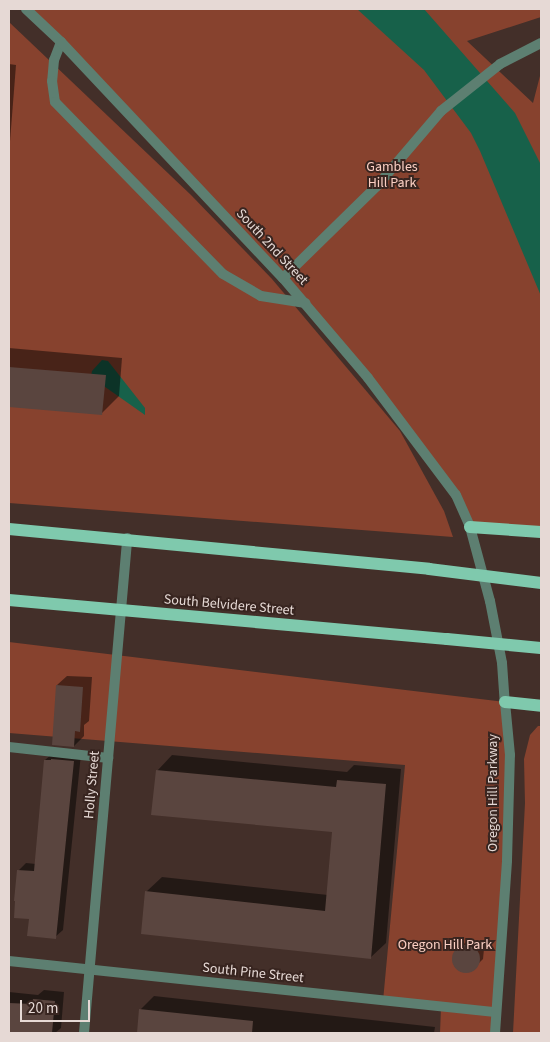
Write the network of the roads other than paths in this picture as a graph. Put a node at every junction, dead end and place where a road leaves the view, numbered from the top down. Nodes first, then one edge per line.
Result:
1 (26, 9) edge
2 (61, 42) junction
3 (541, 43) edge
4 (283, 278) junction
5 (305, 303) junction
6 (470, 526) junction
7 (9, 529) edge
8 (541, 532) edge
9 (127, 538) junction
10 (541, 583) edge
11 (9, 600) edge
12 (121, 610) junction
13 (541, 648) edge
14 (505, 702) junction
15 (541, 706) edge
16 (9, 748) edge
17 (108, 758) junction
18 (9, 961) edge
19 (90, 970) junction
20 (495, 1012) junction
21 (84, 1033) edge
22 (495, 1033) edge

1 - 2 street, South 2nd Street
2 - 4 street, South 2nd Street
2 - 5 street
3 - 4 street
4 - 5 street, South 2nd Street
5 - 6 street, South 2nd Street
6 - 8 main road
6 - 14 street, Oregon Hill Parkway
7 - 9 main road
9 - 10 main road, bridge
9 - 12 street, Holly Street
11 - 12 main road, South Belvidere Street
12 - 13 main road, South Belvidere Street, bridge
12 - 17 street, Holly Street
14 - 15 main road
14 - 20 street, Oregon Hill Parkway
16 - 17 street
17 - 19 street, Holly Street
18 - 19 street, South Pine Street
19 - 20 street, South Pine Street
19 - 21 street, Holly Street
20 - 22 street, Oregon Hill Parkway

